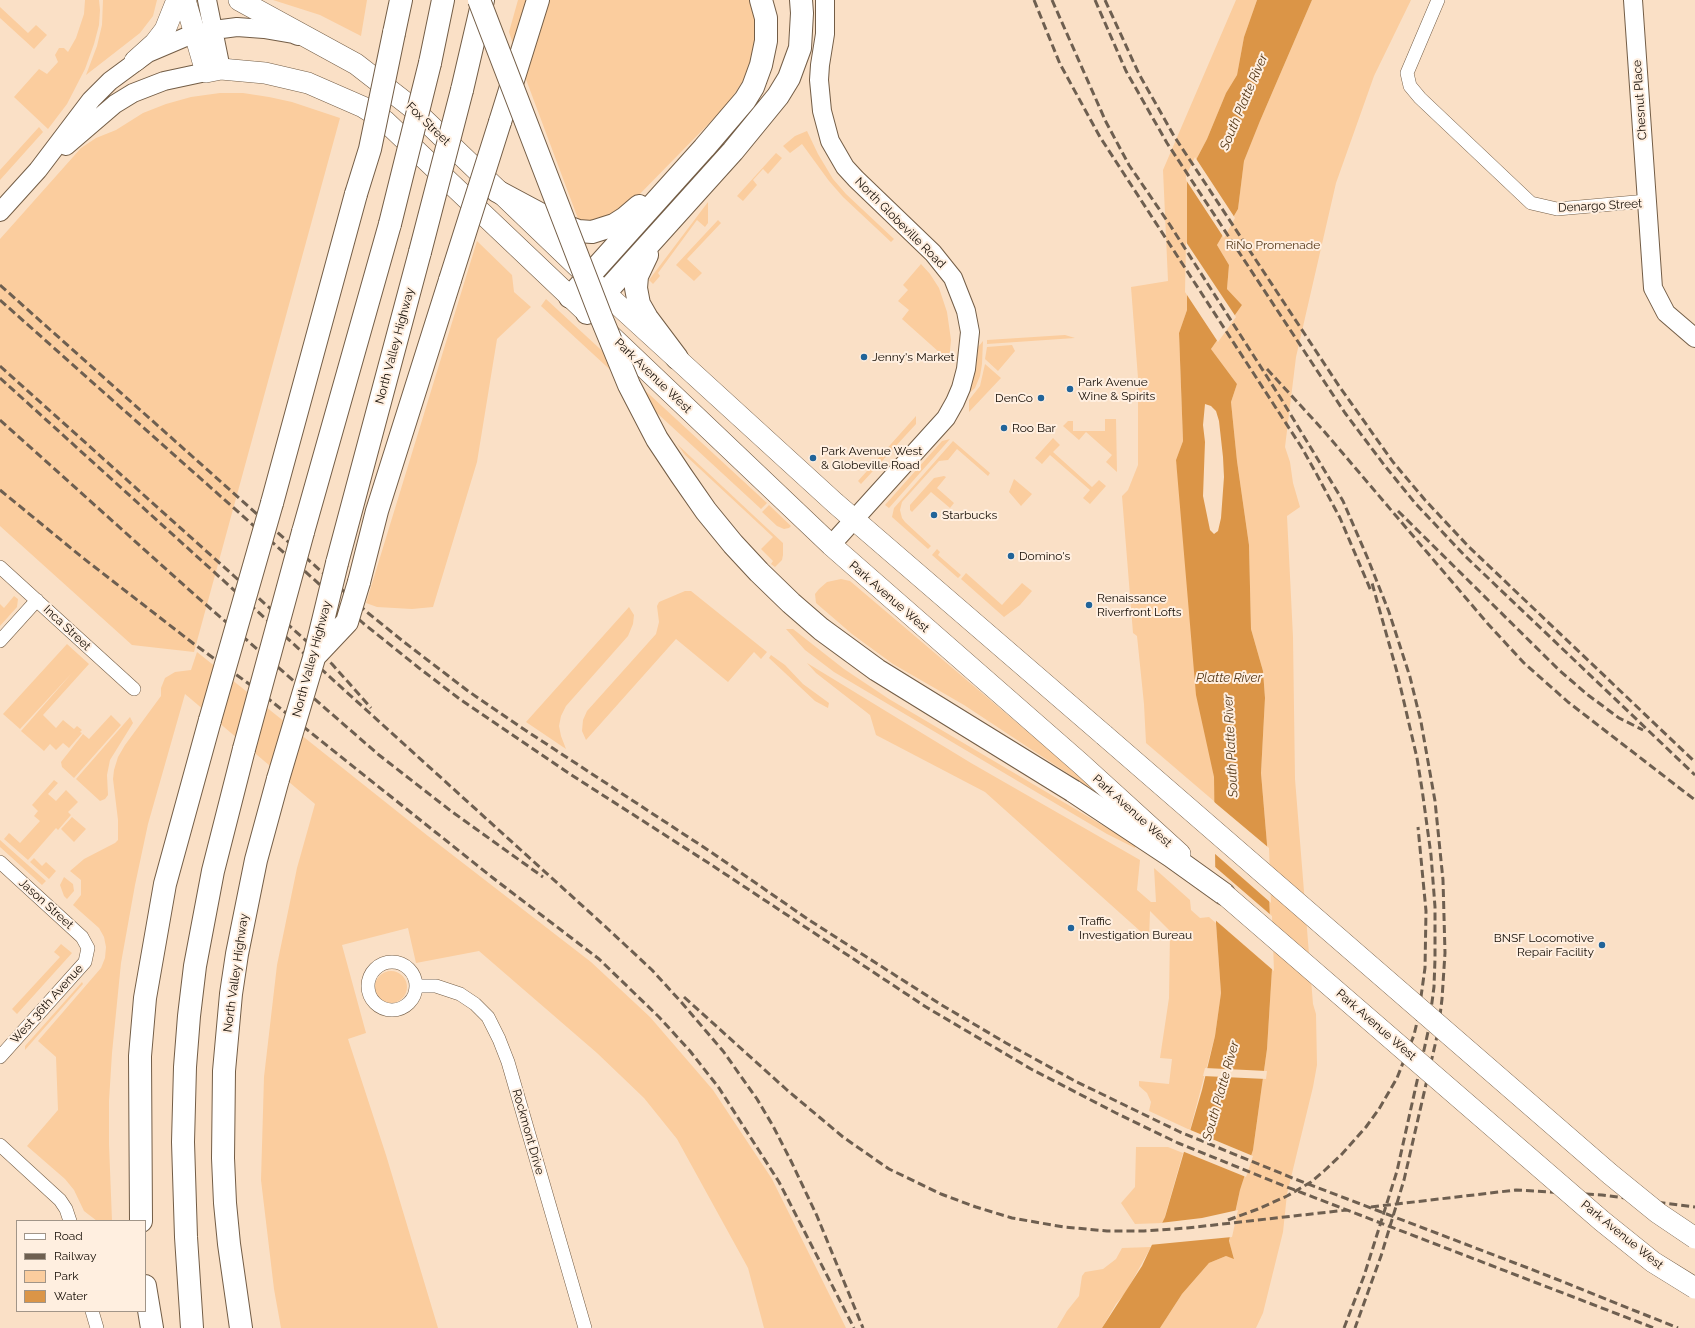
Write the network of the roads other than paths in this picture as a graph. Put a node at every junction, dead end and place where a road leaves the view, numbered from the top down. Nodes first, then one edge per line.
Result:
1 (177, 0) edge
2 (185, 0) edge
3 (207, 0) edge
4 (240, 0) edge
5 (401, 0) edge
6 (443, 0) edge
7 (479, 0) edge
8 (483, 0) edge
9 (538, 0) edge
10 (762, 0) edge
11 (787, 0) edge
12 (801, 0) edge
13 (825, 0) edge
14 (1438, 0) edge
15 (1633, 0) edge
16 (204, 32) junction
17 (332, 50) junction
18 (135, 61) junction
19 (214, 71) junction
20 (759, 120) junction
21 (704, 148) junction
22 (38, 170) junction
23 (497, 191) junction
24 (1647, 201) junction
25 (0, 212) edge
26 (661, 231) junction
27 (588, 276) junction
28 (605, 293) junction
29 (570, 297) junction
30 (587, 313) junction
31 (1695, 338) edge
32 (677, 358) junction
33 (853, 520) junction
34 (831, 545) junction
35 (0, 567) edge
36 (37, 600) junction
37 (0, 640) edge
38 (314, 658) junction
39 (134, 689) dead end
40 (0, 862) edge
41 (1224, 894) junction
42 (88, 948) joint
43 (416, 986) dead end
44 (0, 1057) edge
45 (0, 1145) edge
46 (70, 1220) edge
47 (141, 1220) edge
48 (186, 1237) junction
49 (1695, 1238) edge
50 (1695, 1288) edge
51 (146, 1292) edge
52 (92, 1312) edge
53 (97, 1328) edge
54 (152, 1328) edge
55 (192, 1328) edge
56 (206, 1328) edge
57 (241, 1328) edge
58 (585, 1328) edge

1 - 18 main road
2 - 16 main road
3 - 16 street
4 - 17 main road
5 - 47 highway, bridge
6 - 48 highway, bridge
7 - 41 highway, bridge
8 - 38 highway, North Valley Highway, bridge
9 - 38 highway, bridge
10 - 21 highway
11 - 20 highway
12 - 20 highway
13 - 33 street, North Globeville Road
14 - 24 street, Denargo Street
15 - 24 street, Chesnut Place
16 - 17 street, Fox Street
16 - 18 street, Fox Street
16 - 19 main road
17 - 23 main road, Fox Street
18 - 22 street, Fox Street
19 - 22 street
19 - 29 main road
20 - 26 highway
21 - 23 highway
21 - 27 highway
22 - 25 street
23 - 27 main road, Fox Street
24 - 31 street, Denargo Street
26 - 28 highway
26 - 32 highway
27 - 28 main road, Fox Street
27 - 29 highway
28 - 30 highway
28 - 32 main road
29 - 30 main road
30 - 34 main road, Park Avenue West
32 - 33 main road
33 - 34 street, North Globeville Road
33 - 49 main road, bridge
34 - 41 main road, Park Avenue West
35 - 36 street, Inca Street
36 - 37 street
36 - 39 street, Inca Street
38 - 57 highway, North Valley Highway, bridge
40 - 42 street, Jason Street
41 - 50 main road, Park Avenue West, bridge
42 - 44 street, West 36th Avenue
43 - 58 street, Rockmont Drive
45 - 46 street
48 - 55 highway
48 - 56 highway
51 - 54 highway
52 - 53 street

